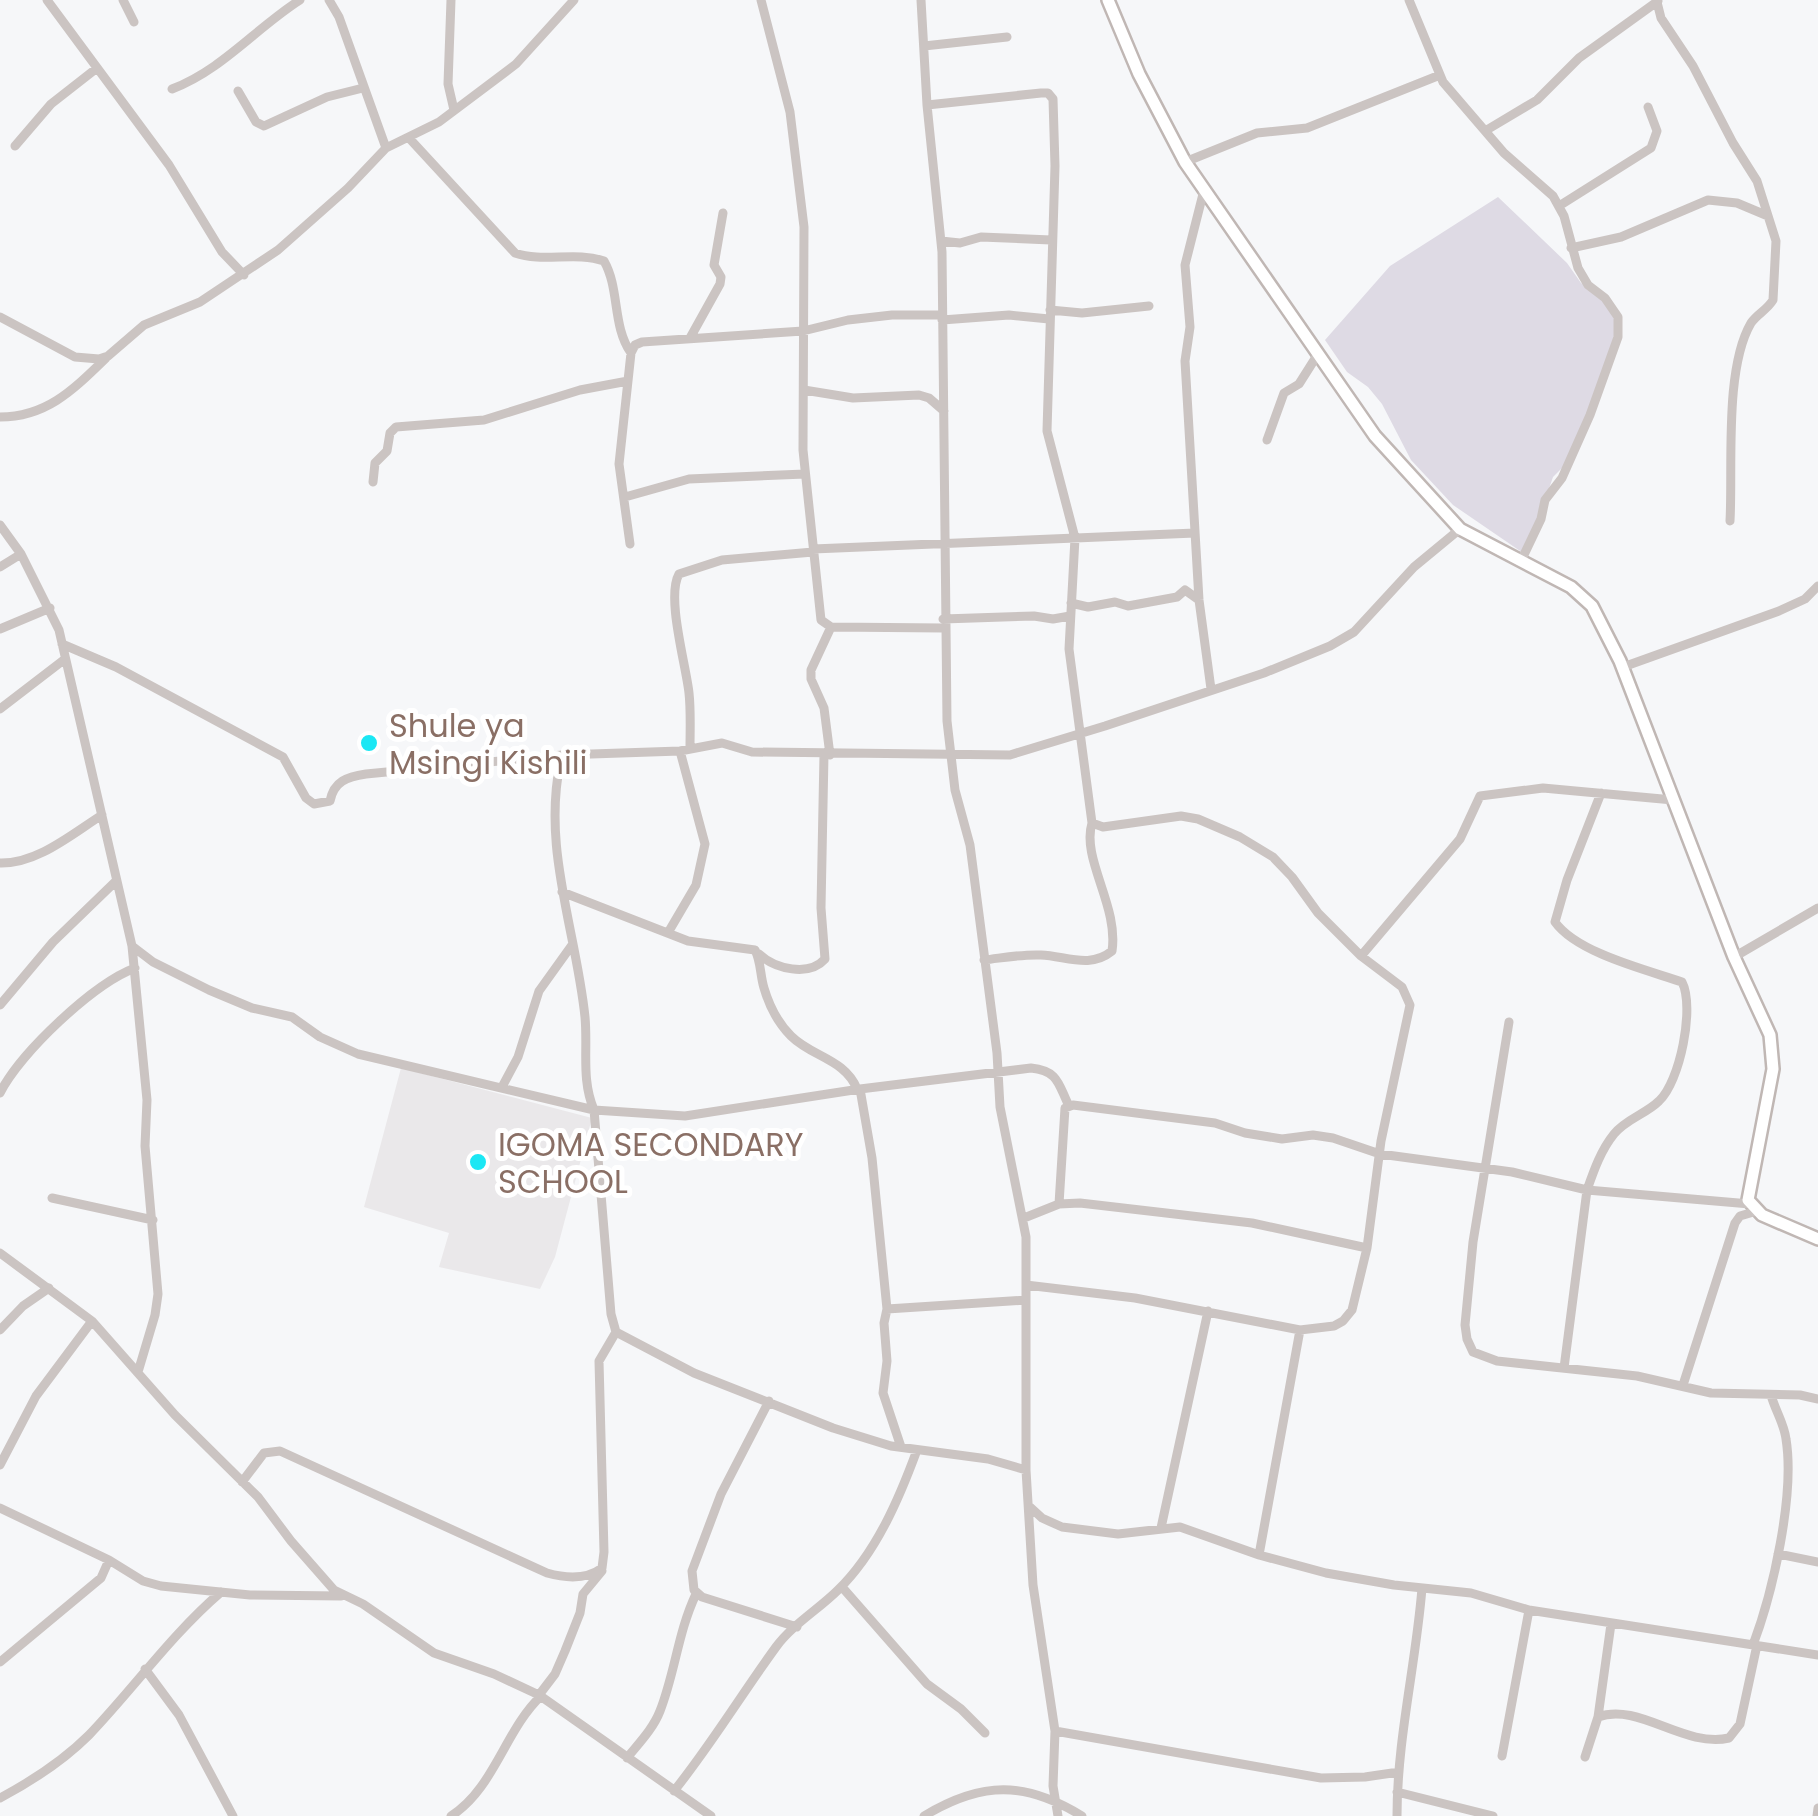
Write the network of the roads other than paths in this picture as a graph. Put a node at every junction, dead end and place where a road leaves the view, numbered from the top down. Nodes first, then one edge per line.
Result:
1 (47, 0) edge
2 (124, 0) edge
3 (300, 0) edge
4 (329, 0) edge
5 (450, 0) edge
6 (574, 0) edge
7 (760, 0) edge
8 (922, 0) edge
9 (1108, 0) edge
10 (1409, 0) edge
11 (1658, 1) edge
12 (134, 22) dead end
13 (1007, 37) dead end
14 (924, 46) junction
15 (97, 68) junction
16 (1440, 75) junction
17 (362, 88) junction
18 (172, 89) dead end
19 (238, 91) dead end
20 (927, 105) junction
21 (1648, 108) dead end
22 (454, 110) junction
23 (1485, 131) junction
24 (409, 138) junction
25 (15, 146) dead end
26 (386, 148) junction
27 (1184, 162) junction
28 (1204, 190) junction
29 (1559, 206) junction
30 (723, 214) dead end
31 (1768, 216) junction
32 (1050, 240) junction
33 (941, 241) junction
34 (1571, 248) junction
35 (244, 276) junction
36 (1150, 306) dead end
37 (1050, 314) junction
38 (0, 317) edge
39 (942, 317) junction
40 (803, 331) junction
41 (690, 338) junction
42 (631, 353) junction
43 (1318, 354) junction
44 (108, 356) junction
45 (628, 381) junction
46 (804, 390) junction
47 (944, 410) junction
48 (0, 417) edge
49 (1267, 440) dead end
50 (806, 474) junction
51 (374, 482) dead end
52 (624, 497) junction
53 (1730, 521) dead end
54 (0, 525) edge
55 (1460, 529) junction
56 (1194, 533) junction
57 (1075, 538) junction
58 (630, 544) dead end
59 (943, 546) junction
60 (813, 550) junction
61 (22, 554) junction
62 (1521, 560) junction
63 (0, 567) edge
64 (1818, 586) edge
65 (1200, 600) junction
66 (1071, 603) junction
67 (50, 608) junction
68 (1070, 616) junction
69 (943, 624) junction
70 (831, 627) junction
71 (0, 629) edge
72 (62, 644) junction
73 (65, 660) junction
74 (1623, 667) junction
75 (1211, 689) junction
76 (0, 709) edge
77 (1081, 733) junction
78 (1055, 741) junction
79 (685, 750) junction
80 (1081, 751) junction
81 (827, 754) junction
82 (949, 755) junction
83 (562, 756) junction
84 (1602, 793) junction
85 (1672, 800) junction
86 (102, 815) junction
87 (1092, 823) junction
88 (0, 864) edge
89 (114, 882) junction
90 (562, 892) junction
91 (1818, 908) edge
92 (669, 931) junction
93 (572, 945) junction
94 (132, 946) junction
95 (757, 952) junction
96 (1361, 956) junction
97 (1734, 957) junction
98 (984, 960) junction
99 (135, 968) junction
100 (0, 1005) edge
101 (1509, 1022) dead end
102 (997, 1071) junction
103 (502, 1087) junction
104 (859, 1089) junction
105 (0, 1093) edge
106 (1068, 1106) junction
107 (594, 1110) junction
108 (1380, 1154) junction
109 (1484, 1170) junction
110 (1587, 1190) junction
111 (52, 1198) dead end
112 (1059, 1204) junction
113 (1753, 1208) junction
114 (1024, 1218) junction
115 (153, 1220) junction
116 (1818, 1239) edge
117 (1367, 1248) junction
118 (0, 1253) edge
119 (1026, 1285) junction
120 (49, 1288) junction
121 (1026, 1300) junction
122 (887, 1309) junction
123 (1208, 1311) junction
124 (92, 1321) junction
125 (0, 1330) edge
126 (1300, 1330) junction
127 (616, 1332) junction
128 (1564, 1368) junction
129 (138, 1372) junction
130 (1683, 1385) junction
131 (1771, 1395) junction
132 (1818, 1398) edge
133 (769, 1400) junction
134 (901, 1448) junction
135 (917, 1450) junction
136 (0, 1465) edge
137 (1026, 1470) junction
138 (242, 1482) junction
139 (1030, 1507) junction
140 (0, 1508) edge
141 (1162, 1528) junction
142 (1778, 1554) junction
143 (1259, 1556) junction
144 (108, 1560) junction
145 (1818, 1562) edge
146 (602, 1568) junction
147 (842, 1587) junction
148 (1422, 1588) junction
149 (221, 1592) junction
150 (696, 1594) junction
151 (344, 1596) junction
152 (1529, 1610) junction
153 (1611, 1624) junction
154 (796, 1627) junction
155 (1755, 1645) junction
156 (1818, 1655) edge
157 (0, 1662) edge
158 (145, 1669) junction
159 (540, 1695) junction
160 (1598, 1717) junction
161 (1055, 1731) junction
162 (985, 1733) dead end
163 (1502, 1756) dead end
164 (627, 1758) junction
165 (1585, 1758) dead end
166 (1399, 1772) junction
167 (674, 1791) junction
168 (1397, 1792) junction
169 (0, 1798) edge
170 (1055, 1800) junction
171 (1818, 1808) edge
172 (232, 1816) edge
173 (451, 1816) edge
174 (711, 1816) edge
175 (924, 1816) edge
176 (1058, 1816) edge
177 (1082, 1816) edge
178 (1397, 1816) edge
179 (1494, 1816) edge
180 (1816, 1816) edge

1 - 15 street
2 - 12 street
3 - 18 street
4 - 17 street
5 - 22 street
6 - 22 street
7 - 40 street
8 - 14 street
9 - 27 main road
10 - 16 street
11 - 23 street
11 - 31 street
13 - 14 street
14 - 20 street
15 - 25 street
15 - 35 street
16 - 23 street
16 - 27 street
17 - 19 street
17 - 26 street
20 - 32 street
20 - 33 street
21 - 29 street
22 - 24 street
23 - 29 street
24 - 26 street
24 - 42 street
26 - 35 street
27 - 28 main road
28 - 43 main road
28 - 56 street
29 - 34 street
30 - 41 street
31 - 34 street
31 - 53 street
32 - 33 street
32 - 37 street
33 - 39 street
34 - 62 street
35 - 44 street
36 - 37 street
37 - 39 street
37 - 57 street
38 - 44 street
39 - 40 street
39 - 47 street
40 - 41 street
40 - 46 street
41 - 42 street
42 - 45 street
43 - 49 street
43 - 55 main road
44 - 48 street
45 - 51 street
45 - 52 street
46 - 47 street
46 - 50 street
47 - 59 street
50 - 52 street
50 - 60 street
52 - 58 street
54 - 61 street
55 - 62 main road
55 - 75 street
56 - 57 street
56 - 65 street
57 - 59 street
57 - 66 street
59 - 60 street
59 - 69 street
60 - 70 street
60 - 79 street
61 - 63 street
61 - 67 street
62 - 74 main road
64 - 74 street
65 - 66 street
65 - 75 street
66 - 68 street
67 - 71 street
67 - 72 street
68 - 69 street
68 - 77 street
69 - 70 street
69 - 82 street
70 - 81 street
72 - 73 street
72 - 83 street
73 - 76 street
73 - 86 street
74 - 85 main road
75 - 77 street
77 - 78 street
77 - 80 street
78 - 80 street
78 - 82 street
79 - 81 street
79 - 83 street
79 - 92 street
80 - 87 street
81 - 82 street
81 - 95 street
82 - 98 street
83 - 90 street
84 - 85 street
84 - 96 street
84 - 110 street
85 - 97 main road
86 - 88 street
86 - 89 street
87 - 96 street
87 - 98 street
89 - 94 street
89 - 100 street
90 - 92 street
90 - 93 street
91 - 97 street
92 - 95 street
93 - 103 street
93 - 107 street
94 - 99 street
94 - 103 street
95 - 104 street
96 - 108 street
97 - 113 main road
98 - 102 street
99 - 105 street
99 - 115 street
101 - 109 street
102 - 104 street
102 - 106 street
102 - 114 street
103 - 107 street
104 - 107 street
104 - 122 street
106 - 108 street
106 - 112 street
107 - 127 street
108 - 109 street
108 - 117 street
109 - 110 street
109 - 128 street
110 - 113 street
110 - 128 street
111 - 115 street
112 - 114 street
112 - 117 street
113 - 116 main road
113 - 130 street
114 - 119 street
115 - 129 street
117 - 126 street
118 - 120 street
119 - 121 street
119 - 123 street
120 - 124 street
120 - 125 street
121 - 122 street
121 - 137 street
122 - 134 street
123 - 126 street
123 - 141 street
124 - 129 street
124 - 136 street
126 - 143 street
127 - 133 street
127 - 146 street
128 - 130 street
129 - 138 street
130 - 131 street
131 - 132 street
131 - 142 street
133 - 134 street
133 - 150 street
134 - 135 street
135 - 137 street
135 - 147 street
137 - 139 street
138 - 146 street
138 - 151 street
139 - 141 street
139 - 161 street
140 - 144 street
141 - 143 street
142 - 145 street
142 - 155 street
143 - 148 street
144 - 149 street
144 - 157 street
146 - 159 street
147 - 154 street
147 - 162 street
148 - 152 street
148 - 166 street
149 - 151 street
149 - 158 street
150 - 154 street
150 - 164 street
151 - 159 street
152 - 153 street
152 - 163 street
153 - 155 street
153 - 160 street
154 - 167 street
155 - 156 street
155 - 160 street
158 - 169 street
158 - 172 street
159 - 164 street
159 - 173 street
160 - 165 street
161 - 166 street
161 - 170 street
164 - 167 street
166 - 168 street
167 - 174 street
168 - 178 street
168 - 179 street
170 - 175 street
170 - 176 street
170 - 177 street
171 - 180 street

